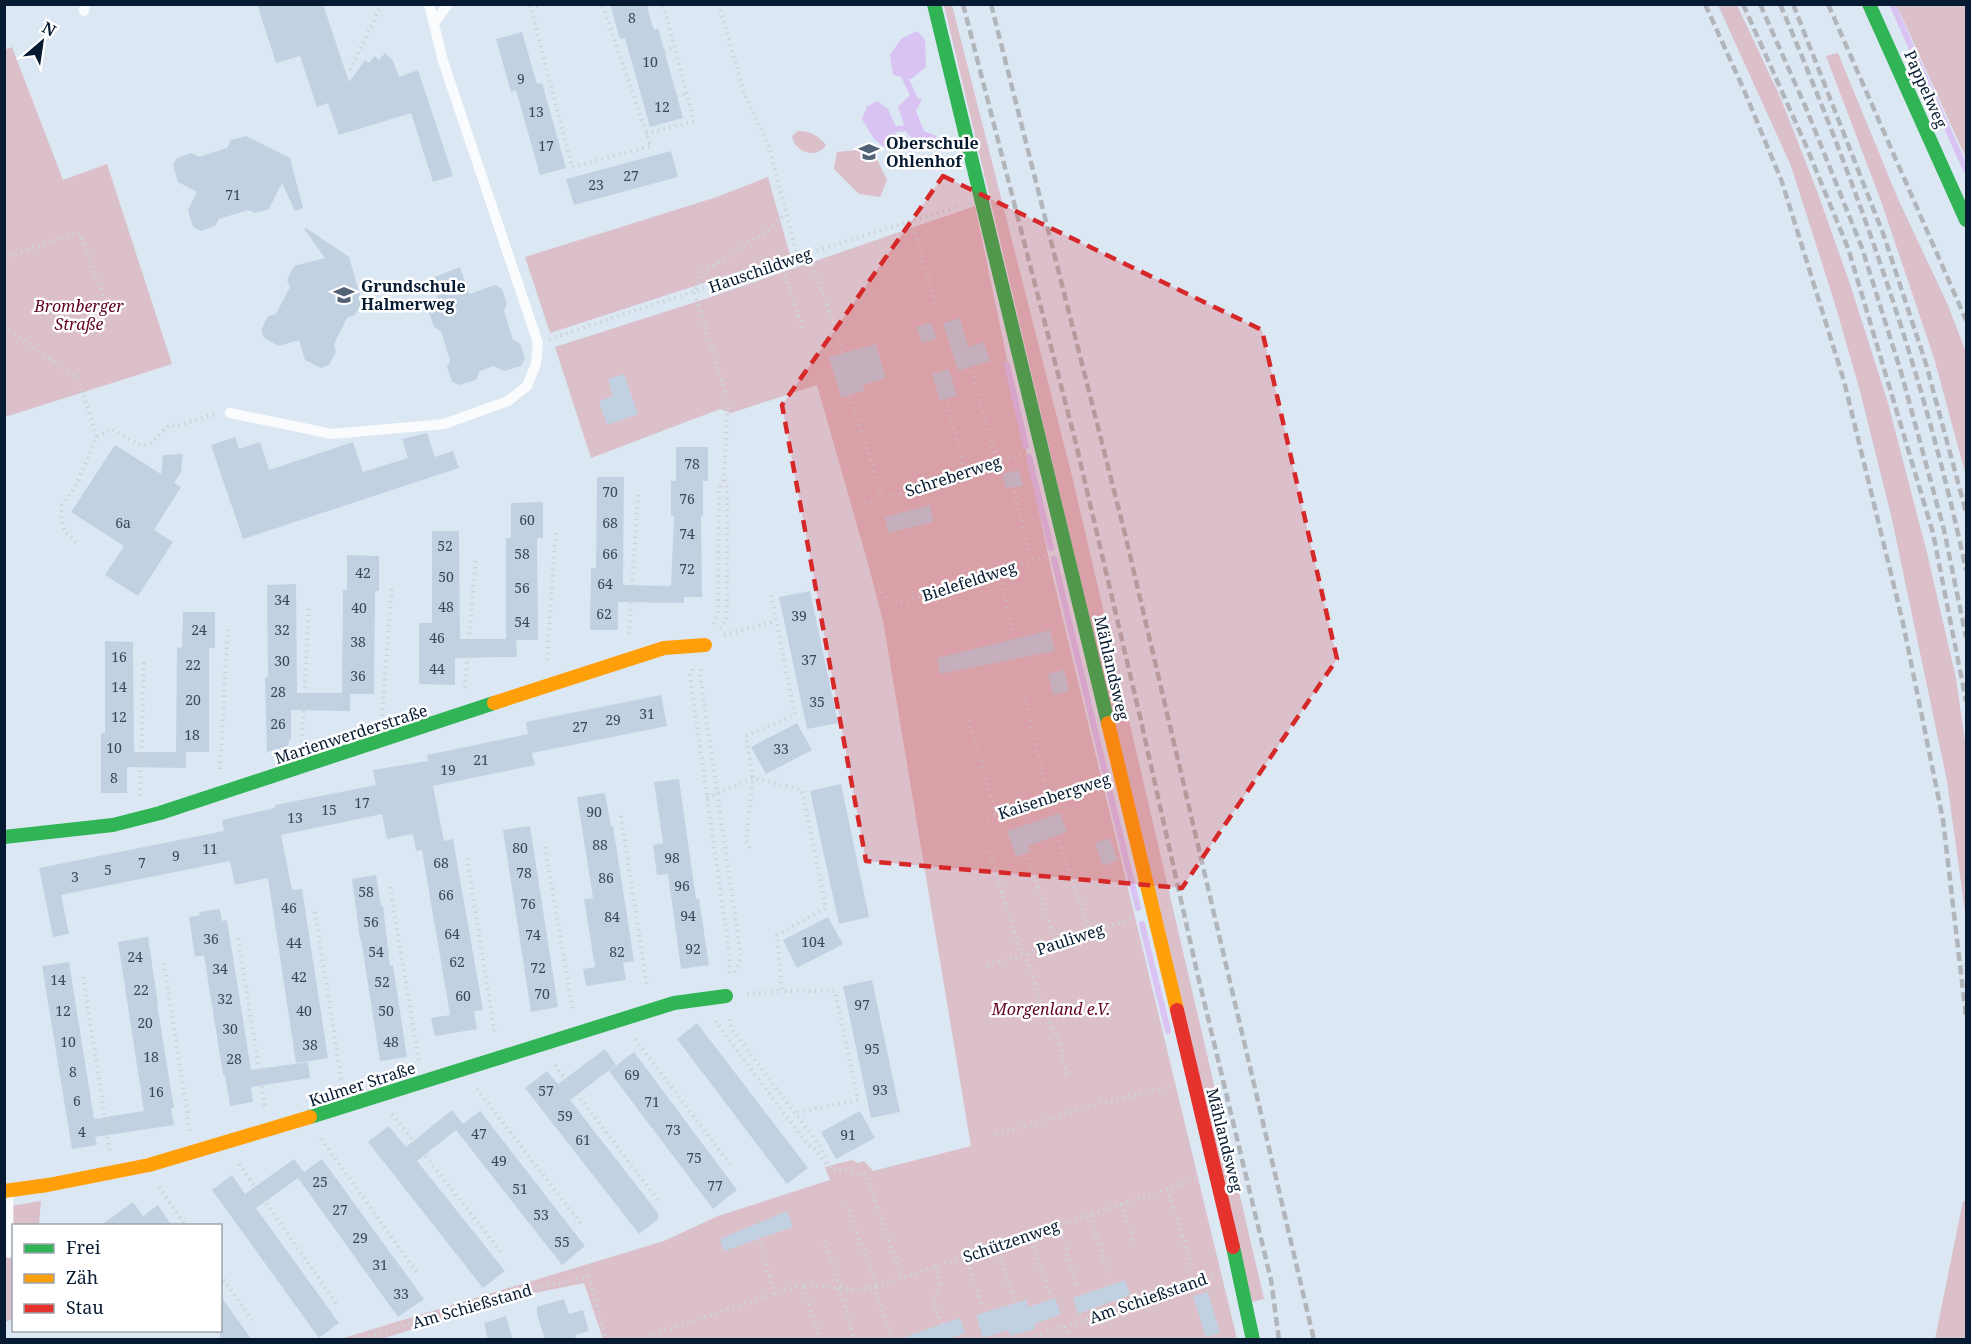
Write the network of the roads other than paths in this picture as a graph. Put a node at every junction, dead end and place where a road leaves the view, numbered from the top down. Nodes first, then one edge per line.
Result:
1 (429, 4) edge
2 (448, 4) edge
3 (934, 4) edge
4 (1869, 4) edge
5 (434, 23) junction
6 (1966, 220) edge
7 (230, 413) road end
8 (705, 645) road end
9 (4, 837) edge
10 (726, 996) road end
11 (6, 1190) edge
12 (9, 1253) dead end
13 (1253, 1340) edge

1 - 5 lane
2 - 5 lane
3 - 13 street, Mählandsweg
4 - 6 street, Pappelweg
5 - 7 lane
8 - 9 street, Marienwerderstraße
10 - 11 street, Kulmer Straße
11 - 12 lane

